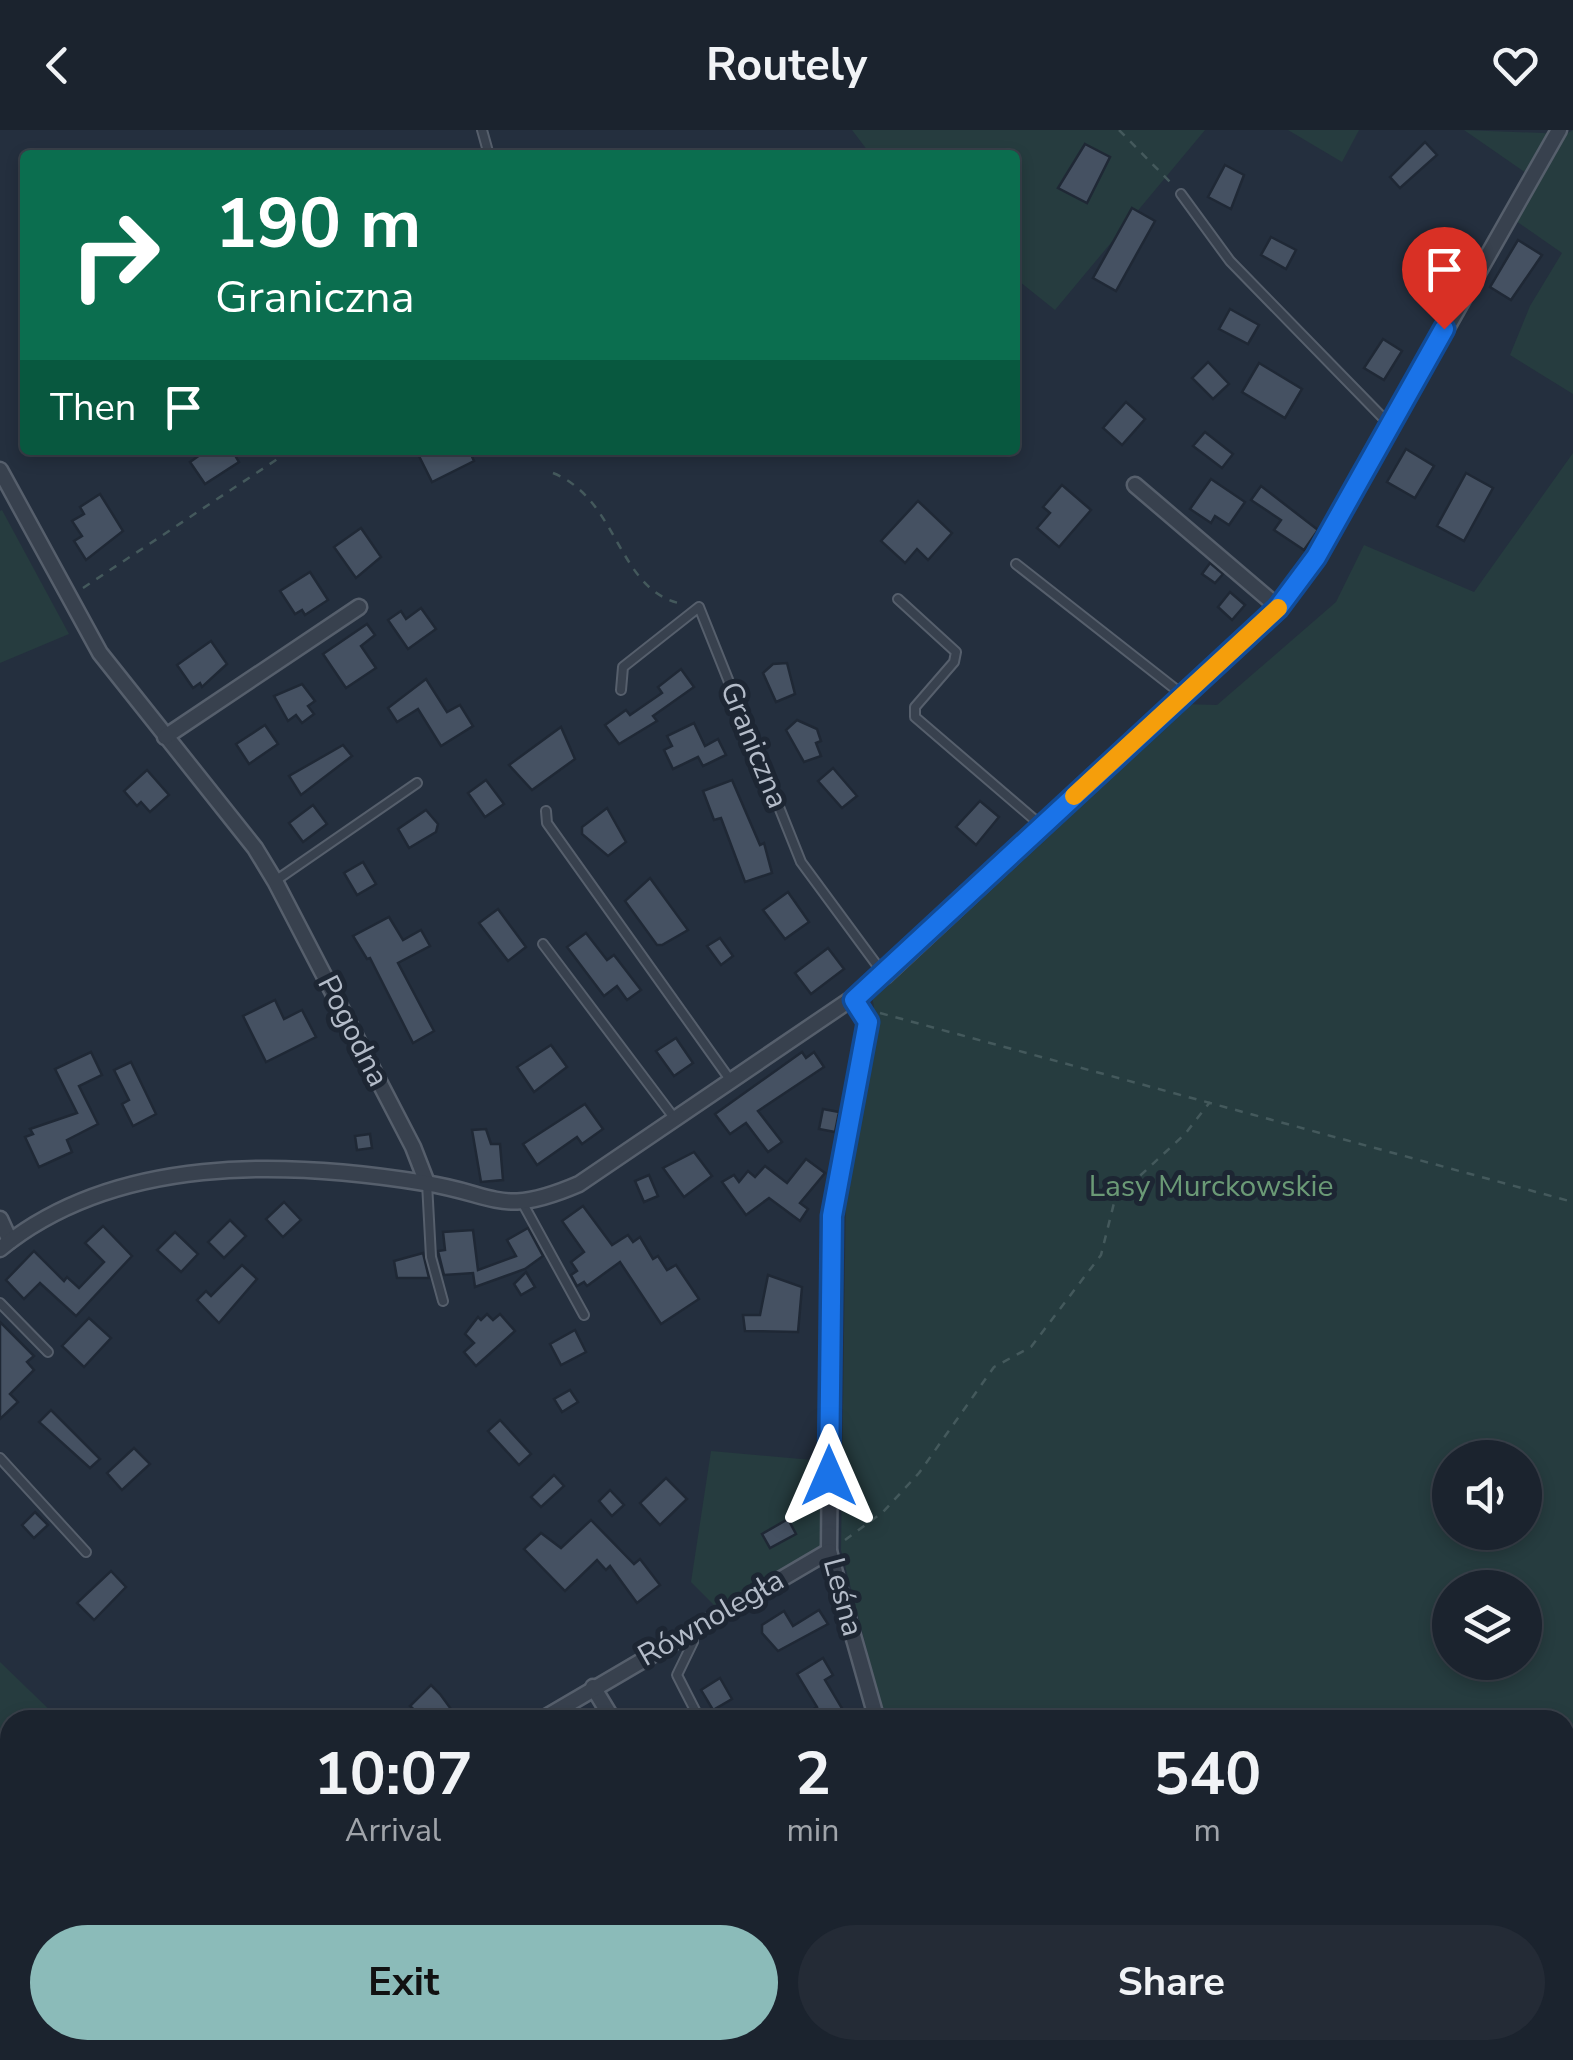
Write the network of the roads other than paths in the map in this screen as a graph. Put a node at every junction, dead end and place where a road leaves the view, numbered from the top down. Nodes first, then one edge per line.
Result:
1 (1559, 130) edge
2 (1181, 194) road end
3 (1389, 424) junction
4 (0, 470) edge
5 (1135, 484) dead end
6 (1016, 564) dead end
7 (898, 599) dead end
8 (359, 608) dead end
9 (1278, 608) junction
10 (621, 690) dead end
11 (1182, 696) junction
12 (165, 736) junction
13 (417, 783) dead end
14 (546, 810) dead end
15 (1042, 826) junction
16 (275, 882) junction
17 (543, 944) dead end
18 (884, 976) junction
19 (858, 1005) junction
20 (731, 1081) junction
21 (675, 1119) junction
22 (427, 1183) junction
23 (522, 1202) junction
24 (0, 1220) edge
25 (5, 1245) edge
26 (443, 1301) dead end
27 (0, 1303) edge
28 (584, 1315) dead end
29 (48, 1352) dead end
30 (0, 1458) edge
31 (830, 1550) junction
32 (86, 1552) dead end
33 (690, 1630) junction
34 (593, 1686) junction
35 (556, 1710) edge
36 (607, 1710) edge
37 (695, 1710) edge
38 (874, 1710) edge

1 - 3 street
2 - 3 lane
3 - 9 street
4 - 12 street, Pogodna
5 - 9 street
6 - 11 lane
7 - 15 lane
8 - 12 street
9 - 11 street
10 - 18 lane, Graniczna
11 - 15 street
12 - 16 street, Pogodna
13 - 16 lane
14 - 20 lane
15 - 18 street
16 - 22 street, Pogodna
17 - 21 lane
18 - 19 street
19 - 20 street
19 - 31 street, Leśna
20 - 21 street
21 - 23 street
22 - 23 street
22 - 25 street
22 - 26 lane
23 - 28 lane
24 - 25 street
27 - 29 lane
30 - 32 lane
31 - 33 street, Równoległa
31 - 38 street, Leśna
33 - 34 street, Równoległa
33 - 37 lane
34 - 35 street, Równoległa
34 - 36 street

